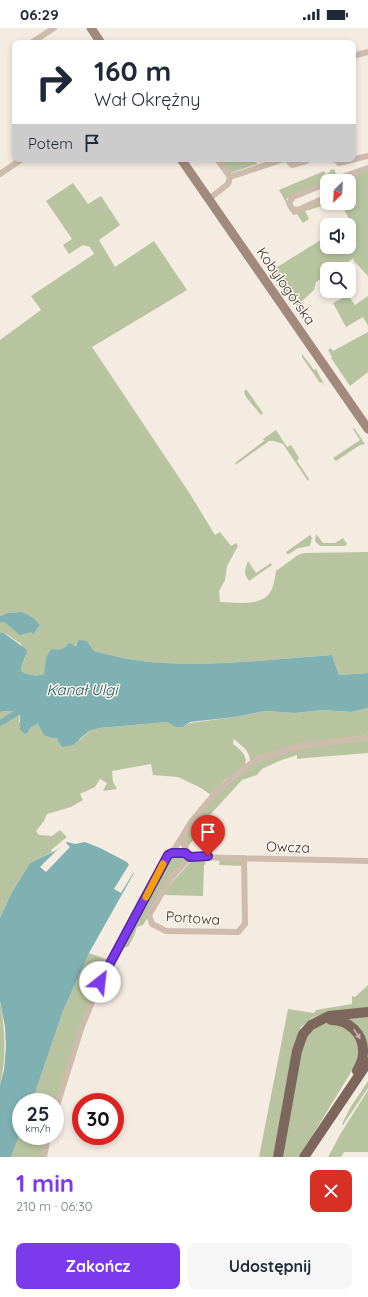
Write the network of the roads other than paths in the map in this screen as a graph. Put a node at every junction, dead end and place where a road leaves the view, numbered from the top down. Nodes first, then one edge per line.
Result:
1 (54, 28) edge
2 (91, 28) edge
3 (36, 40) edge
4 (99, 40) edge
5 (368, 52) edge
6 (356, 55) edge
7 (368, 156) edge
8 (356, 159) edge
9 (18, 162) edge
10 (183, 162) edge
11 (219, 162) edge
12 (276, 162) edge
13 (288, 162) edge
14 (302, 162) edge
15 (343, 162) edge
16 (339, 163) joint
17 (368, 168) edge
18 (0, 174) edge
19 (341, 174) edge
20 (354, 174) edge
21 (230, 177) junction
22 (320, 186) edge
23 (209, 199) junction
24 (320, 200) edge
25 (368, 429) edge
26 (368, 738) edge
27 (183, 835) junction
28 (172, 853) junction
29 (190, 857) junction
30 (244, 858) junction
31 (368, 861) edge
32 (368, 1012) edge
33 (324, 1019) junction
34 (368, 1062) edge
35 (368, 1074) edge
36 (61, 1093) edge
37 (345, 1098) junction
38 (46, 1145) edge
39 (317, 1145) junction
40 (44, 1157) edge
41 (278, 1157) edge
42 (304, 1157) edge
43 (312, 1157) edge

1 - 3 street
2 - 4 street
5 - 6 street
7 - 8 street
9 - 18 street
10 - 23 street, Kobylogórska
11 - 21 street
12 - 21 street
13 - 14 street
15 - 16 street
16 - 19 street
17 - 20 street
21 - 23 street
22 - 24 street
23 - 25 street, Kobylogórska
26 - 27 street
27 - 28 street
27 - 29 street
28 - 29 street, Owcza
28 - 36 street
29 - 30 street, Owcza
29 - 30 street, Portowa
30 - 31 street, Owcza
32 - 33 main road
33 -> 37 main road
33 - 41 main road
34 - 37 main road
35 - 39 main road
37 - 39 main road
38 - 40 street
39 - 42 main road
39 - 43 main road

